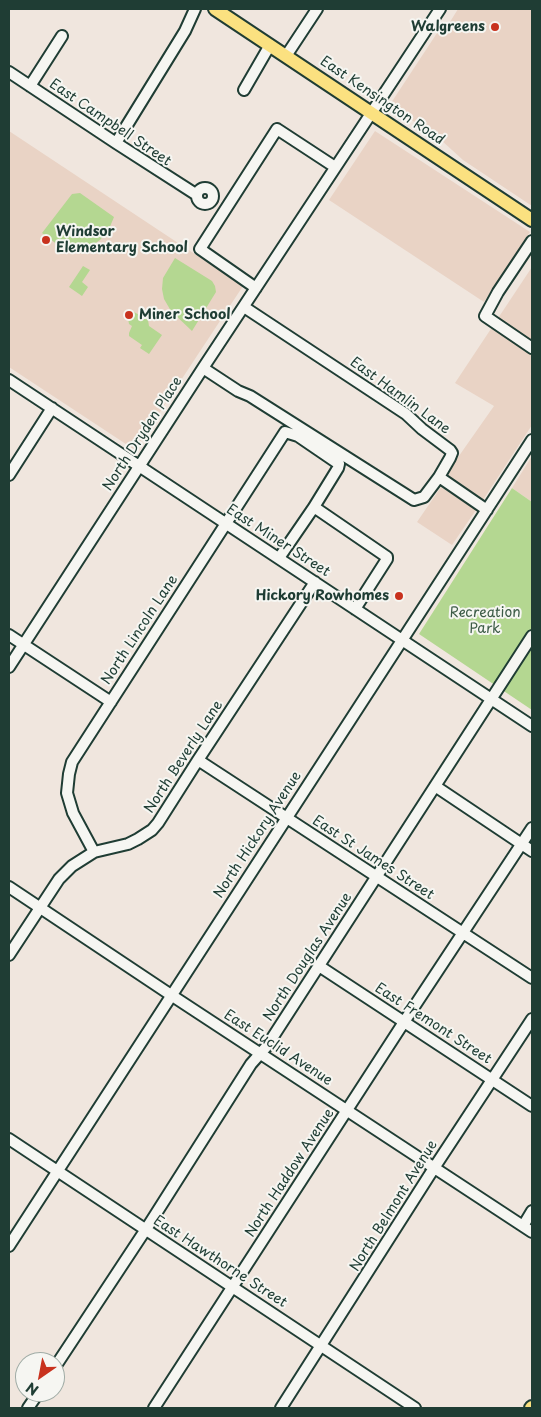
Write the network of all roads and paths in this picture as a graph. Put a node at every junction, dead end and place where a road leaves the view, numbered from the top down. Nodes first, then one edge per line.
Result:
1 (195, 9) edge
2 (215, 9) edge
3 (317, 9) edge
4 (440, 9) edge
5 (62, 36) dead end
6 (270, 45) junction
7 (286, 56) junction
8 (9, 72) edge
9 (30, 86) junction
10 (244, 90) dead end
11 (372, 112) junction
12 (116, 144) junction
13 (335, 167) junction
14 (197, 195) dead end
15 (532, 220) edge
16 (532, 241) edge
17 (256, 288) junction
18 (244, 307) junction
19 (532, 348) edge
20 (202, 368) junction
21 (9, 380) edge
22 (52, 408) junction
23 (532, 440) edge
24 (139, 466) junction
25 (9, 475) edge
26 (439, 477) junction
27 (314, 507) junction
28 (487, 510) junction
29 (225, 523) junction
30 (279, 558) junction
31 (315, 582) junction
32 (355, 609) junction
33 (9, 635) edge
34 (532, 636) edge
35 (403, 640) junction
36 (24, 645) junction
37 (9, 667) edge
38 (491, 699) junction
39 (110, 702) junction
40 (532, 726) edge
41 (198, 760) junction
42 (435, 786) junction
43 (286, 817) junction
44 (532, 828) edge
45 (522, 844) junction
46 (532, 851) edge
47 (94, 852) junction
48 (377, 876) junction
49 (9, 887) edge
50 (40, 908) junction
51 (463, 933) junction
52 (9, 955) edge
53 (319, 966) junction
54 (532, 978) edge
55 (171, 995) junction
56 (532, 1019) edge
57 (404, 1022) junction
58 (260, 1053) junction
59 (492, 1079) junction
60 (532, 1106) edge
61 (347, 1110) junction
62 (9, 1140) edge
63 (434, 1168) junction
64 (58, 1172) junction
65 (532, 1211) edge
66 (523, 1226) junction
67 (145, 1230) junction
68 (532, 1232) edge
69 (9, 1246) edge
70 (232, 1288) junction
71 (322, 1346) junction
72 (65, 1353) edge
73 (410, 1407) edge
74 (154, 1408) edge
75 (281, 1408) edge

1 - 12 street
2 - 6 main road, East Kensington Road
3 - 7 street
4 - 11 street, North Dryden Place
5 - 9 street
6 - 7 main road, East Kensington Road
6 - 10 street
7 - 11 main road, East Kensington Road
8 - 9 street, East Campbell Street
9 - 12 street, East Campbell Street
11 - 13 street, North Dryden Place
11 - 15 main road, East Kensington Road
12 - 14 street, East Campbell Street
13 - 17 street, North Dryden Place
13 - 17 street
16 - 19 street
17 - 18 street, North Dryden Place
18 - 20 street, North Dryden Place
18 - 26 street, East Hamlin Lane
20 - 24 street, North Dryden Place
20 - 26 street, East Hamlin Lane
21 - 22 street, East Miner Street
22 - 24 street, East Miner Street
22 - 25 street
23 - 28 street, North Hickory Avenue
24 - 29 street, East Miner Street
24 - 36 street, North Dryden Place
26 - 28 street
27 - 29 street, North Lincoln Lane
27 - 30 street
27 - 32 street
28 - 35 street, North Hickory Avenue
29 - 30 street, East Miner Street
29 - 39 street, North Lincoln Lane
30 - 31 street, East Miner Street
31 - 32 street, East Miner Street
31 - 41 street, North Beverly Lane
32 - 35 street, East Miner Street
33 - 36 street
34 - 38 street, North Douglas Avenue
35 - 38 street, East Miner Street
35 - 43 street, North Hickory Avenue
36 - 37 street, North Dryden Place
36 - 39 street
38 - 40 street, East Miner Street
38 - 42 street, North Douglas Avenue
39 - 47 street, North Lincoln Lane
41 - 43 street, East St James Street
41 - 47 street, North Beverly Lane
42 - 45 street
42 - 48 street, North Douglas Avenue
43 - 48 street, East St James Street
43 - 55 street, North Hickory Avenue
44 - 45 street, North Haddow Avenue
45 - 46 street
45 - 51 street, North Haddow Avenue
47 - 50 street, North Beverly Lane
48 - 51 street, East St James Street
48 - 53 street, North Douglas Avenue
49 - 50 street, East Euclid Avenue
50 - 52 street, North Beverly Lane
50 - 55 street, East Euclid Avenue
51 - 54 street, East St James Street
51 - 57 street, North Haddow Avenue
53 - 57 street, East Fremont Street
53 - 58 street, North Douglas Avenue
55 - 58 street, East Euclid Avenue
55 - 64 street, North Hickory Avenue
56 - 59 street, North Belmont Avenue
57 - 59 street, East Fremont Street
57 - 61 street, North Haddow Avenue
58 - 61 street, East Euclid Avenue
58 - 67 street, North Douglas Avenue
59 - 60 street, East Fremont Street
59 - 63 street, North Belmont Avenue
61 - 63 street, East Euclid Avenue
61 - 70 street, North Haddow Avenue
62 - 64 street, East Hawthorne Street
63 - 66 street, East Euclid Avenue
63 - 71 street, North Belmont Avenue
64 - 67 street, East Hawthorne Street
64 - 69 street, North Hickory Avenue
65 - 66 street
66 - 68 street, East Euclid Avenue
67 - 70 street, East Hawthorne Street
67 - 72 street, North Douglas Avenue
70 - 71 street, East Hawthorne Street
70 - 74 street, North Haddow Avenue
71 - 73 street, East Hawthorne Street
71 - 75 street, North Belmont Avenue

